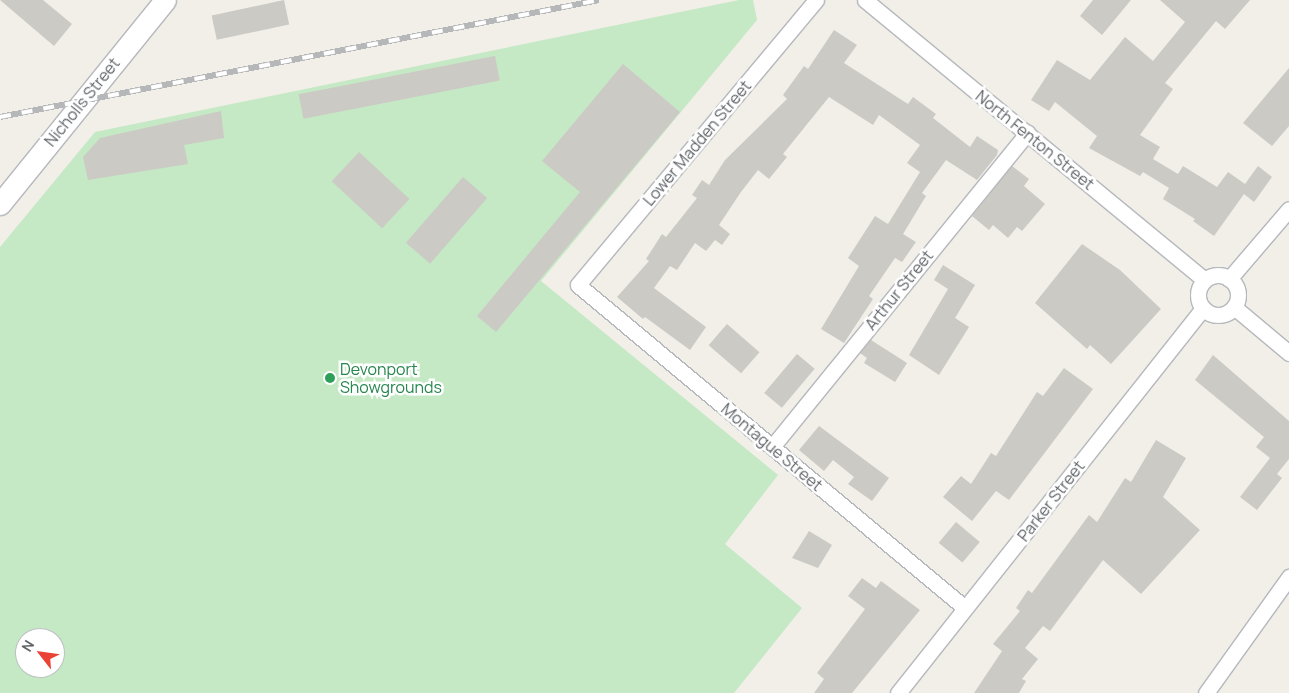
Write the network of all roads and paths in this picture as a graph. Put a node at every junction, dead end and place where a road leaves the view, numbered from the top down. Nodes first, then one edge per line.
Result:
1 (165, 0) edge
2 (816, 0) edge
3 (865, 0) edge
4 (1027, 132) junction
5 (0, 204) edge
6 (1289, 209) edge
7 (1230, 279) junction
8 (1205, 280) junction
9 (578, 285) joint
10 (1234, 307) junction
11 (1203, 308) junction
12 (1289, 353) edge
13 (772, 447) junction
14 (1289, 577) edge
15 (965, 608) junction
16 (898, 693) edge
17 (1206, 693) edge

1 - 5 street, Nicholls Street
2 - 9 street, Lower Madden Street
3 - 4 street, North Fenton Street
4 - 8 street, North Fenton Street
4 - 13 street, Arthur Street
6 - 7 street
7 - 8 street
7 - 10 street
8 - 11 street
9 - 13 street, Montague Street
10 - 11 street
10 - 12 street
11 - 15 street, Parker Street
13 - 15 street, Montague Street
14 - 17 street
15 - 16 street, Parker Street

